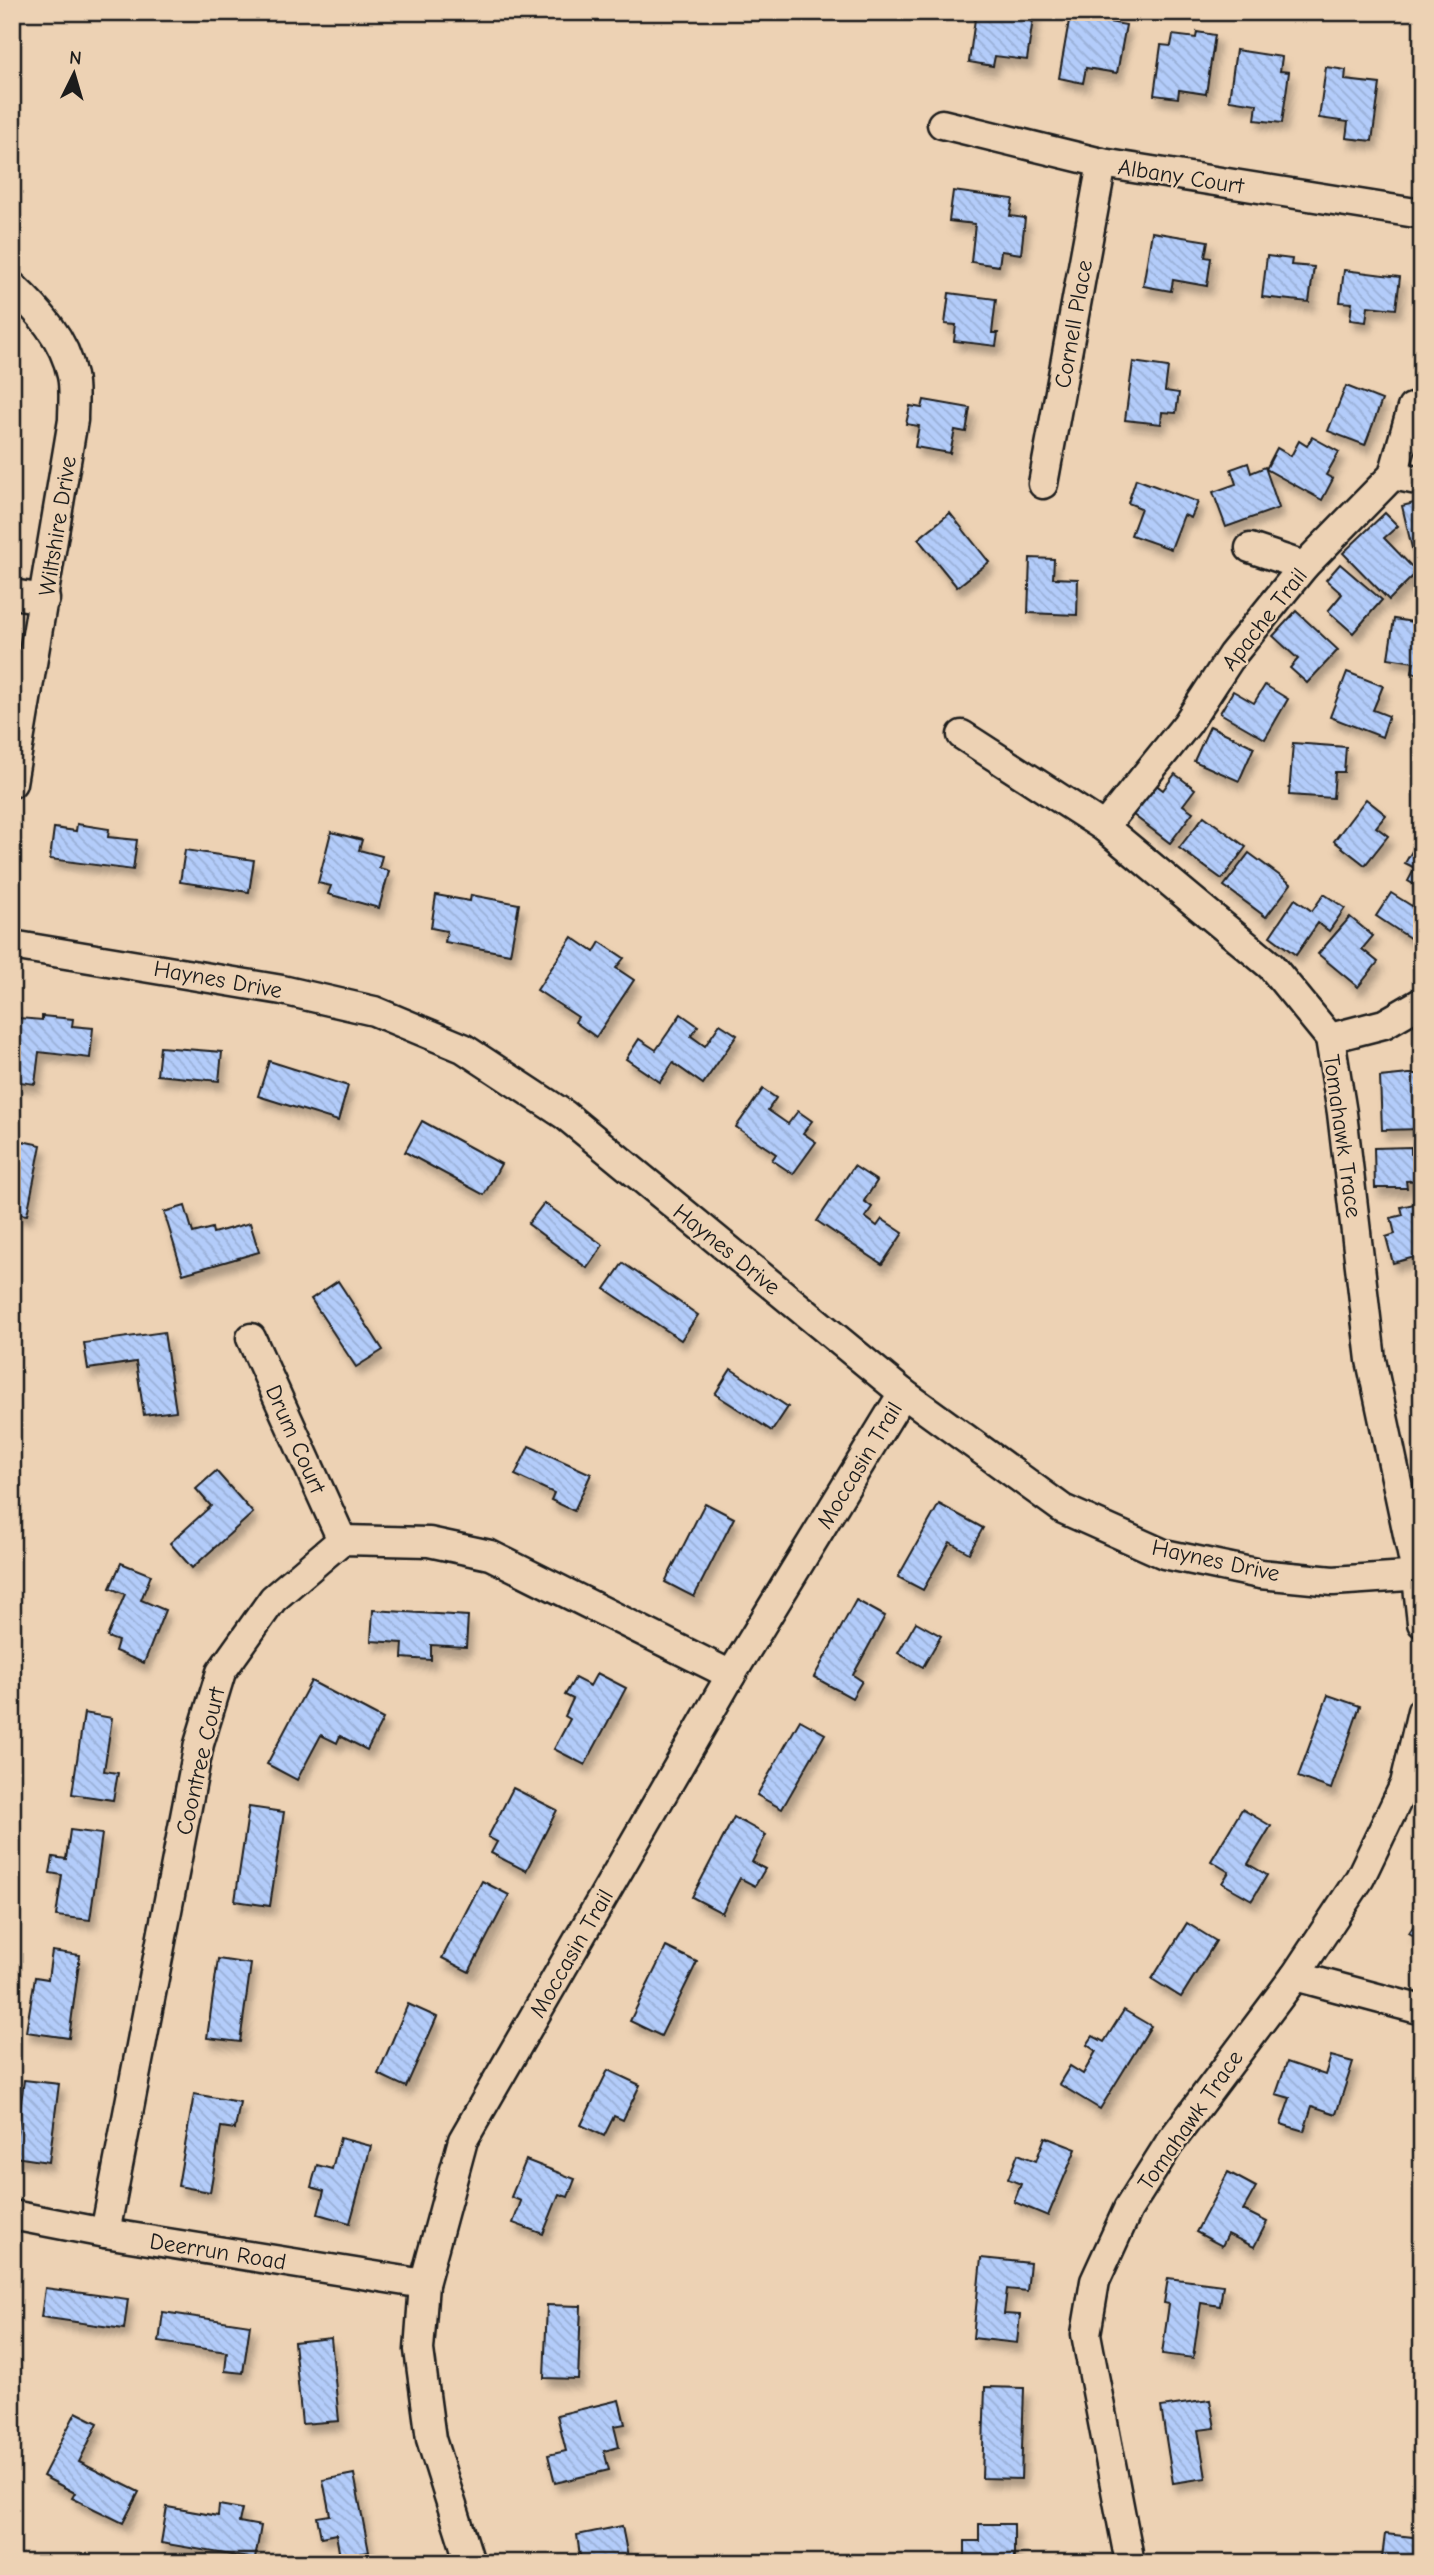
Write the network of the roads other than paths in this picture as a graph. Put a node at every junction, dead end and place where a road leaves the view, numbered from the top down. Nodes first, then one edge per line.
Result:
1 (942, 124) dead end
2 (1102, 163) junction
3 (1422, 214) edge
4 (12, 286) edge
5 (1412, 408) dead end
6 (1393, 475) junction
7 (1422, 481) edge
8 (1043, 484) dead end
9 (1250, 548) dead end
10 (1304, 566) junction
11 (12, 594) edge
12 (45, 599) junction
13 (962, 735) dead end
14 (12, 783) edge
15 (1104, 827) junction
16 (12, 945) edge
17 (1422, 1002) edge
18 (1330, 1038) junction
19 (251, 1338) dead end
20 (902, 1394) junction
21 (342, 1540) junction
22 (1419, 1576) edge
23 (1422, 1623) edge
24 (731, 1675) junction
25 (1422, 1711) edge
26 (1295, 1976) junction
27 (1422, 2010) edge
28 (12, 2215) edge
29 (105, 2233) junction
30 (424, 2284) junction
31 (470, 2563) edge
32 (1130, 2563) edge

1 - 2 street, Albany Court
2 - 3 street, Albany Court
2 - 8 street, Cornell Place
4 - 12 street, Wiltshire Drive
5 - 6 street, Apache Trail
6 - 7 street
6 - 10 street, Apache Trail
9 - 10 street
10 - 15 street, Apache Trail
11 - 12 street
12 - 14 street, Wiltshire Drive
13 - 15 street, Tomahawk Trace
15 - 18 street, Tomahawk Trace
16 - 20 street, Haynes Drive
17 - 18 street
18 - 22 street, Tomahawk Trace
19 - 21 street, Drum Court
20 - 22 street, Haynes Drive
20 - 24 street, Moccasin Trail
21 - 24 street
21 - 29 street, Coontree Court
22 - 23 street, Tomahawk Trace
24 - 30 street, Moccasin Trail
25 - 26 street, Tomahawk Trace
26 - 27 street
26 - 32 street, Tomahawk Trace
28 - 29 street, Deerrun Road
29 - 30 street, Deerrun Road
30 - 31 street, Moccasin Trail

